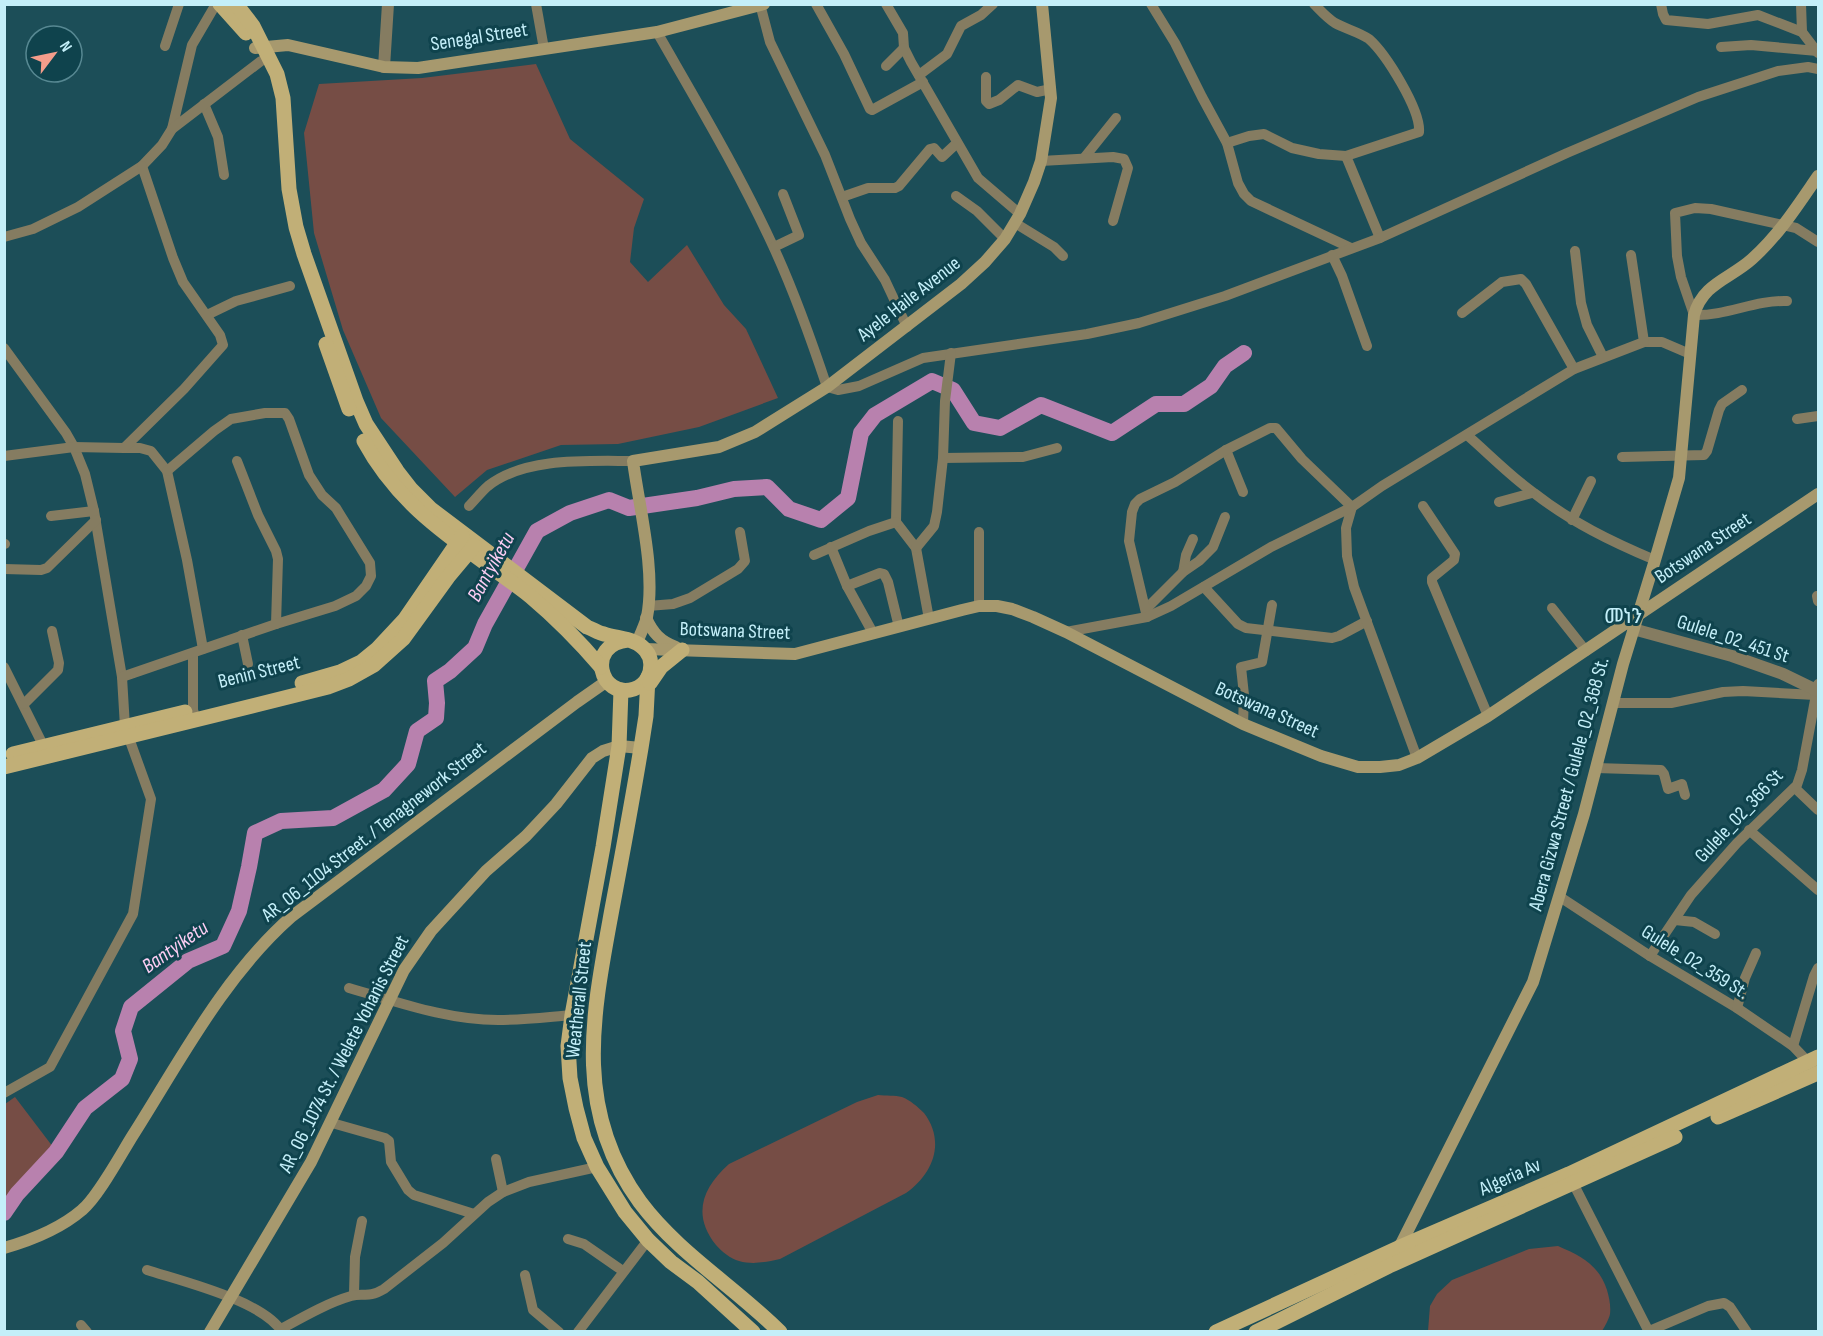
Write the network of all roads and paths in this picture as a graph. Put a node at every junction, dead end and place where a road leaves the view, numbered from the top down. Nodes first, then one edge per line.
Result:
1 (179, 4) edge
2 (218, 4) edge
3 (236, 4) edge
4 (388, 4) edge
5 (536, 4) edge
6 (816, 4) edge
7 (886, 4) edge
8 (993, 4) edge
9 (1042, 4) edge
10 (1151, 4) edge
11 (1314, 4) edge
12 (1660, 4) edge
13 (1801, 4) edge
14 (761, 5) edge
15 (657, 32) junction
16 (1802, 32) junction
17 (165, 46) dead end
18 (1722, 47) dead end
19 (904, 48) junction
20 (544, 49) junction
21 (1818, 52) edge
22 (263, 53) junction
23 (384, 61) junction
24 (886, 66) dead end
25 (1818, 69) edge
26 (986, 77) dead end
27 (921, 79) junction
28 (1051, 89) junction
29 (204, 104) junction
30 (1116, 118) dead end
31 (172, 129) junction
32 (957, 143) junction
33 (1227, 143) junction
34 (1346, 156) junction
35 (1084, 158) junction
36 (1041, 160) junction
37 (142, 166) junction
38 (224, 175) dead end
39 (1818, 176) edge
40 (783, 194) dead end
41 (956, 196) dead end
42 (842, 197) junction
43 (1017, 218) junction
44 (1113, 221) dead end
45 (1784, 225) junction
46 (292, 228) junction
47 (4, 237) edge
48 (1380, 238) junction
49 (1005, 239) junction
50 (1818, 242) edge
51 (774, 247) junction
52 (1351, 248) junction
53 (1575, 251) dead end
54 (1332, 255) junction
55 (1631, 255) dead end
56 (1063, 256) dead end
57 (290, 286) dead end
58 (1787, 301) dead end
59 (1462, 313) dead end
60 (207, 315) junction
61 (1695, 315) junction
62 (907, 327) junction
63 (1644, 342) junction
64 (1367, 346) dead end
65 (4, 348) edge
66 (951, 353) junction
67 (1690, 354) junction
68 (1603, 357) junction
69 (1574, 369) junction
70 (827, 387) junction
71 (1742, 390) dead end
72 (1818, 416) edge
73 (1797, 419) dead end
74 (898, 421) dead end
75 (1467, 435) junction
76 (74, 447) junction
77 (124, 448) junction
78 (1057, 448) dead end
79 (1226, 450) junction
80 (4, 456) edge
81 (1682, 456) junction
82 (1622, 457) dead end
83 (943, 458) junction
84 (237, 461) dead end
85 (633, 461) junction
86 (167, 471) junction
87 (1591, 481) dead end
88 (1243, 492) dead end
89 (1532, 493) junction
90 (1818, 494) edge
91 (1499, 502) dead end
92 (469, 506) dead end
93 (1423, 506) dead end
94 (1352, 507) junction
95 (95, 515) junction
96 (51, 516) dead end
97 (1225, 517) dead end
98 (1572, 520) junction
99 (896, 522) junction
100 (434, 525) junction
101 (740, 532) dead end
102 (979, 532) dead end
103 (1193, 539) dead end
104 (466, 543) junction
105 (831, 546) junction
106 (916, 548) junction
107 (814, 555) dead end
108 (1655, 560) junction
109 (491, 563) junction
110 (4, 569) edge
111 (1183, 572) junction
112 (440, 578) junction
113 (847, 586) junction
114 (1204, 587) junction
115 (533, 591) junction
116 (1272, 605) dead end
117 (979, 606) junction
118 (1552, 608) dead end
119 (647, 612) junction
120 (1146, 613) junction
121 (1637, 616) junction
122 (929, 619) junction
123 (1367, 621) junction
124 (276, 624) junction
125 (899, 627) junction
126 (1633, 629) junction
127 (51, 631) dead end
128 (1267, 631) junction
129 (1066, 632) junction
130 (873, 633) junction
131 (242, 635) junction
132 (636, 644) junction
133 (682, 650) junction
134 (198, 651) junction
135 (1586, 651) junction
136 (248, 664) dead end
137 (4, 667) edge
138 (601, 667) junction
139 (122, 677) junction
140 (607, 681) junction
141 (648, 683) junction
142 (621, 690) junction
143 (1817, 690) edge
144 (1614, 703) junction
145 (24, 704) junction
146 (194, 715) junction
147 (1488, 716) junction
148 (1243, 724) junction
149 (127, 732) junction
150 (619, 746) junction
151 (44, 747) junction
152 (641, 748) junction
153 (4, 756) edge
154 (1417, 758) junction
155 (4, 766) edge
156 (1596, 768) junction
157 (1795, 788) junction
158 (1684, 795) dead end
159 (1818, 810) edge
160 (1749, 830) junction
161 (1818, 890) edge
162 (1560, 897) junction
163 (1675, 920) junction
164 (1714, 934) dead end
165 (1756, 952) dead end
166 (1650, 956) junction
167 (1818, 968) edge
168 (349, 988) dead end
169 (390, 1000) junction
170 (1737, 1008) junction
171 (572, 1016) junction
172 (1793, 1046) junction
173 (1816, 1068) edge
174 (4, 1093) edge
175 (332, 1123) junction
176 (496, 1159) dead end
177 (597, 1167) junction
178 (1571, 1179) junction
179 (503, 1192) junction
180 (474, 1214) junction
181 (362, 1221) dead end
182 (568, 1239) dead end
183 (648, 1240) junction
184 (4, 1248) edge
185 (1398, 1248) junction
186 (1389, 1266) junction
187 (147, 1270) dead end
188 (623, 1271) junction
189 (525, 1275) dead end
190 (354, 1294) junction
191 (230, 1297) junction
192 (281, 1330) edge
193 (1218, 1331) edge
194 (1649, 1331) edge
195 (210, 1332) edge
196 (559, 1332) edge
197 (578, 1332) edge
198 (753, 1332) edge
199 (780, 1332) edge
200 (1256, 1332) edge
201 (1747, 1332) edge

1 - 17 street
2 - 22 main road
2 - 31 street
3 - 22 main road
4 - 23 street
5 - 20 street
6 - 27 street
7 - 19 street
8 - 27 street
9 - 28 main road, Ayele Haile Avenue
10 - 33 street
11 - 34 street
12 - 16 street
13 - 16 street
14 - 15 main road, Senegal Street
14 - 42 street
15 - 20 main road, Senegal Street
15 - 51 street
16 - 21 street
18 - 21 street
19 - 24 street
19 - 27 street
20 - 23 main road, Senegal Street
22 - 23 main road, Senegal Street
22 - 29 street
22 - 46 main road
25 - 48 street
26 - 28 street
27 - 32 street
28 - 36 main road, Ayele Haile Avenue
29 - 31 street
29 - 38 street
30 - 35 street
31 - 37 street
32 - 42 street
32 - 43 street
33 - 34 street
33 - 52 street
34 - 48 street
35 - 36 street
35 - 44 street
36 - 43 main road, Ayele Haile Avenue
37 - 47 street
37 - 60 street
39 - 45 main road, Abera Gizwa Street / Gulele_02_368 St.
40 - 51 street
41 - 49 street
42 - 62 street
43 - 49 main road, Ayele Haile Avenue
43 - 56 street
45 - 50 street
45 - 61 main road, Abera Gizwa Street / Gulele_02_368 St.
45 - 61 street
46 - 100 main road
46 - 104 main road
48 - 52 street
49 - 62 main road, Ayele Haile Avenue
51 - 70 street
52 - 54 street
53 - 68 street
54 - 64 street
54 - 66 street
55 - 63 street
57 - 60 street
58 - 61 street
59 - 69 street
60 - 77 street
61 - 67 main road, Abera Gizwa Street / Gulele_02_368 St.
62 - 70 main road, Ayele Haile Avenue
63 - 67 street
63 - 68 street
65 - 76 street
66 - 70 street
66 - 83 street
67 - 81 main road, Abera Gizwa Street / Gulele_02_368 St.
68 - 69 street
69 - 75 street
70 - 85 main road, Ayele Haile Avenue
71 - 81 street
72 - 73 street
74 - 99 street
75 - 89 street
75 - 94 street
76 - 77 street
76 - 80 street
76 - 95 street
77 - 86 street
78 - 83 street
79 - 88 street
79 - 94 street
79 - 120 street
81 - 82 street
81 - 108 main road, Abera Gizwa Street / Gulele_02_368 St.
83 - 106 street
84 - 124 street
85 - 92 street
85 - 119 main road
86 - 124 street
86 - 134 street
87 - 98 street
89 - 91 street
89 - 98 street
90 - 121 main road, Botswana Street
93 - 147 street
94 - 114 street
94 - 123 street
95 - 96 street
95 - 110 street
95 - 139 street
97 - 111 street
98 - 108 street
99 - 105 street
99 - 106 street
100 - 104 main road
100 - 112 main road
101 - 119 street
102 - 117 street
103 - 111 street
104 - 109 main road
104 - 112 main road, Benin Street
105 - 107 street
105 - 113 street
106 - 122 street
108 - 121 main road, Abera Gizwa Street / Gulele_02_368 St.
109 - 112 main road
109 - 115 main road
111 - 120 street
112 - 146 main road, Benin Street
113 - 125 street
113 - 130 street
114 - 120 street
114 - 128 street
115 - 132 main road
115 - 138 main road
116 - 128 street
117 - 122 main road, Botswana Street
117 - 129 main road, Botswana Street
118 - 135 street
119 - 132 main road
119 - 133 main road
120 - 129 street
121 - 126 main road, Abera Gizwa Street / Gulele_02_368 St.
121 - 135 main road, Botswana Street
122 - 125 main road, Botswana Street
123 - 128 street
123 - 154 street
124 - 131 street
125 - 130 main road, Botswana Street
126 - 143 street, Gulele_02_451 St
126 - 144 main road, Abera Gizwa Street / Gulele_02_368 St.
127 - 145 street
128 - 148 street
129 - 148 main road, Botswana Street
130 - 133 main road, Botswana Street
131 - 134 street
131 - 136 street
132 - 133 main road, Botswana Street
132 - 138 main road
132 - 141 main road
133 - 141 main road
134 - 139 street
134 - 146 street
135 - 147 main road, Botswana Street
137 - 145 street
138 - 140 main road
139 - 149 street
140 - 142 main road
140 - 184 main road, AR_06_1104 Street. / Tenagnework Street
141 - 142 main road
141 - 152 main road, Weatherall Street
142 - 150 main road
143 - 144 street
143 - 157 street, Gulele_02_366 St
144 - 156 main road, Abera Gizwa Street / Gulele_02_368 St.
145 - 151 street
146 - 149 main road, Benin Street
147 - 154 main road, Botswana Street
148 - 154 main road, Botswana Street
149 - 151 main road, Benin Street
149 - 155 main road, Benin Street
149 - 174 street
150 - 152 main road
150 - 169 main road, AR_06_1074 St. / Welete Yohanis Street
150 - 171 main road
151 - 153 main road, Benin Street
152 - 199 main road, Weatherall Street
156 - 158 street
156 - 162 main road, Abera Gizwa Street / Gulele_02_368 St.
157 - 159 street
157 - 160 street, Gulele_02_366 St
160 - 161 street
160 - 163 street, Gulele_02_366 St
162 - 166 street, Gulele_02_359 St.
162 - 185 main road, Abera Gizwa Street / Gulele_02_368 St.
163 - 164 street
163 - 166 street, Gulele_02_366 St
165 - 170 street
166 - 170 street, Gulele_02_359 St.
167 - 172 street
168 - 169 street
169 - 171 street
169 - 175 main road, AR_06_1074 St. / Welete Yohanis Street
170 - 172 street, Gulele_02_359 St.
171 - 177 main road
172 - 173 street, Gulele_02_359 St.
173 - 178 main road, Algeria Av
175 - 180 street
175 - 191 main road, AR_06_1074 St. / Welete Yohanis Street
176 - 179 street
177 - 179 street
177 - 183 main road
178 - 185 main road, Algeria Av
178 - 186 main road, Algeria Av
178 - 194 street
179 - 180 street
180 - 190 street
181 - 190 street
182 - 188 street
183 - 188 street
183 - 198 main road
185 - 186 main road, Abera Gizwa Street / Gulele_02_368 St.
185 - 193 main road, Algeria Av
186 - 200 main road, Algeria Av
187 - 191 street
188 - 197 street
189 - 196 street
190 - 192 street
191 - 192 street
191 - 195 main road, AR_06_1074 St. / Welete Yohanis Street
194 - 201 street

